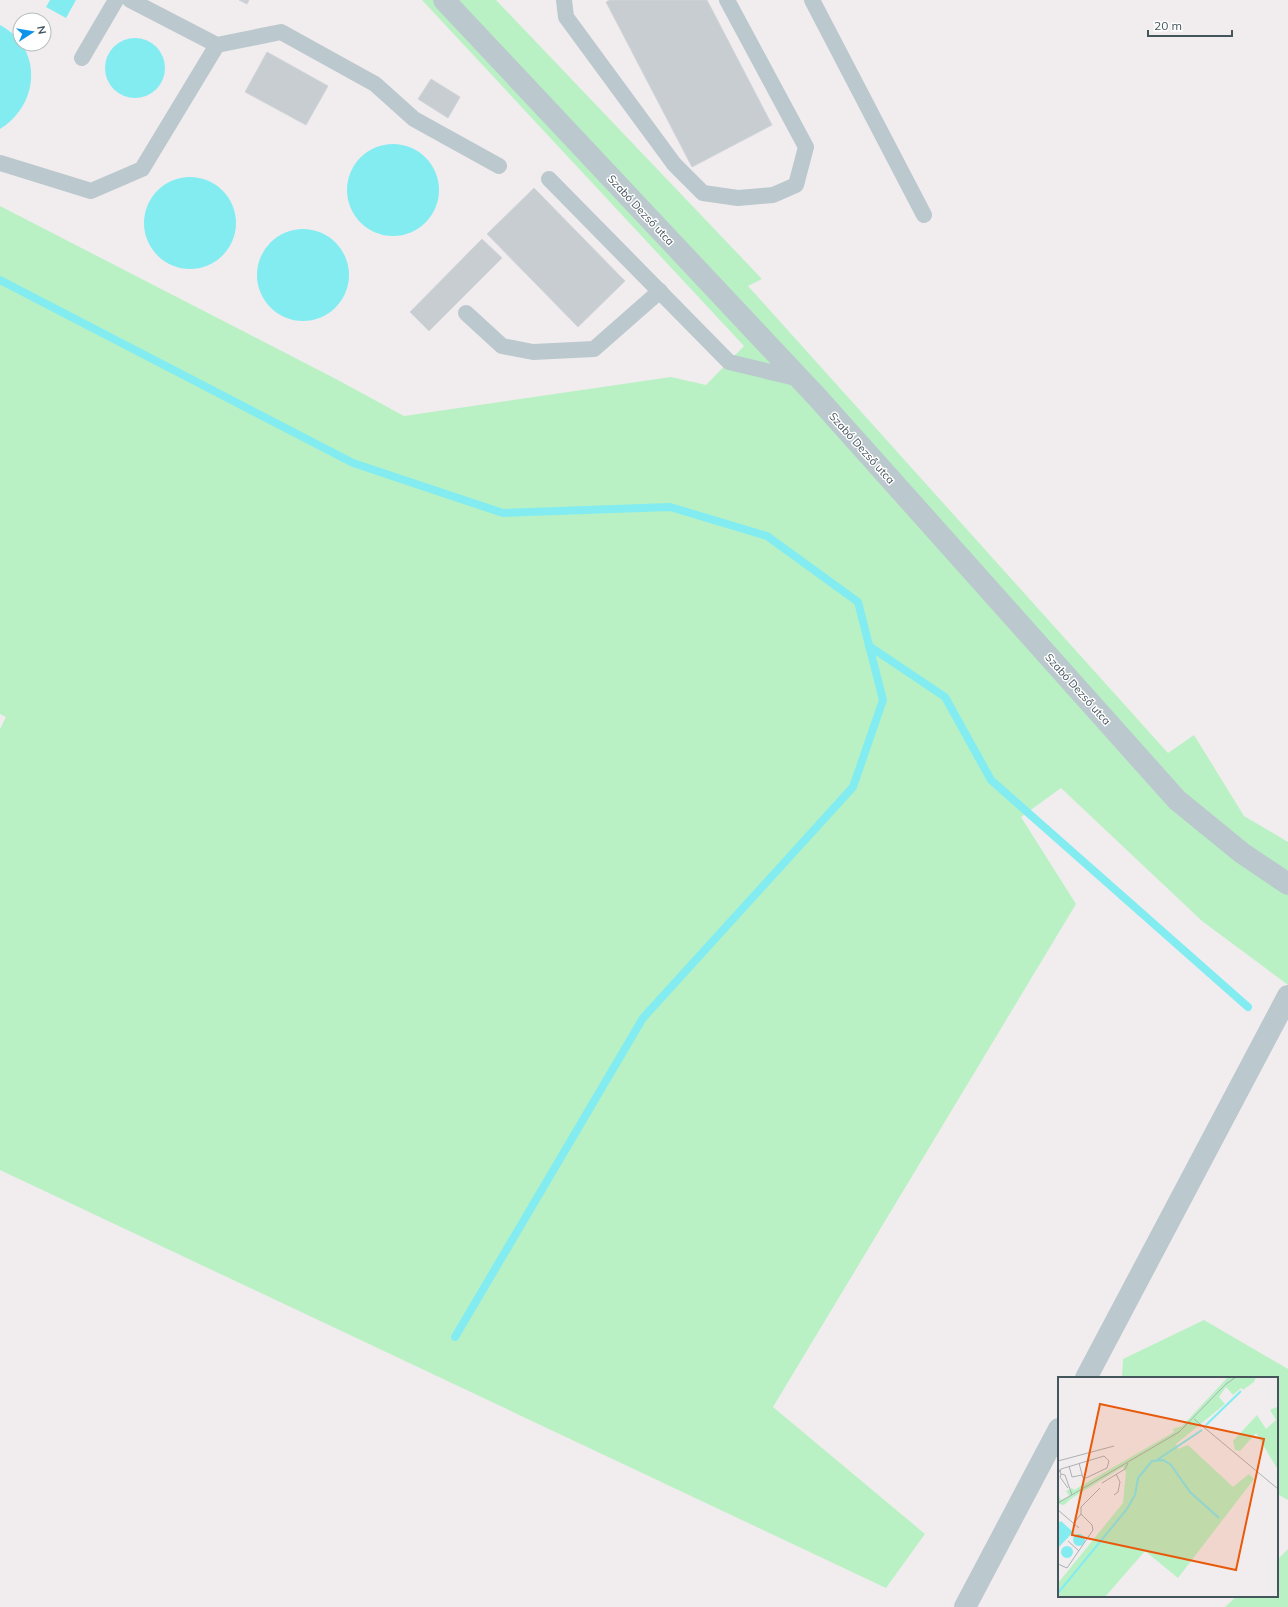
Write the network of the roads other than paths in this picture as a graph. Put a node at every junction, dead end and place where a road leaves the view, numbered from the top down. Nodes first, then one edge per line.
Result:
1 (116, 0) edge
2 (130, 0) edge
3 (444, 0) edge
4 (564, 0) edge
5 (727, 0) edge
6 (812, 0) edge
7 (217, 45) junction
8 (82, 58) dead end
9 (0, 163) edge
10 (499, 166) dead end
11 (549, 179) dead end
12 (924, 215) dead end
13 (660, 291) junction
14 (466, 313) dead end
15 (800, 379) junction
16 (1288, 884) edge
17 (1288, 996) edge
18 (1087, 1377) edge
19 (1058, 1431) edge
20 (965, 1607) edge

1 - 8 lane
2 - 7 lane
3 - 15 street, Szabó Dezső utca
4 - 5 lane
6 - 12 lane
7 - 9 lane
7 - 10 lane
11 - 13 lane
13 - 14 lane
13 - 15 lane
15 - 16 street, Szabó Dezső utca
17 - 18 street
19 - 20 street

